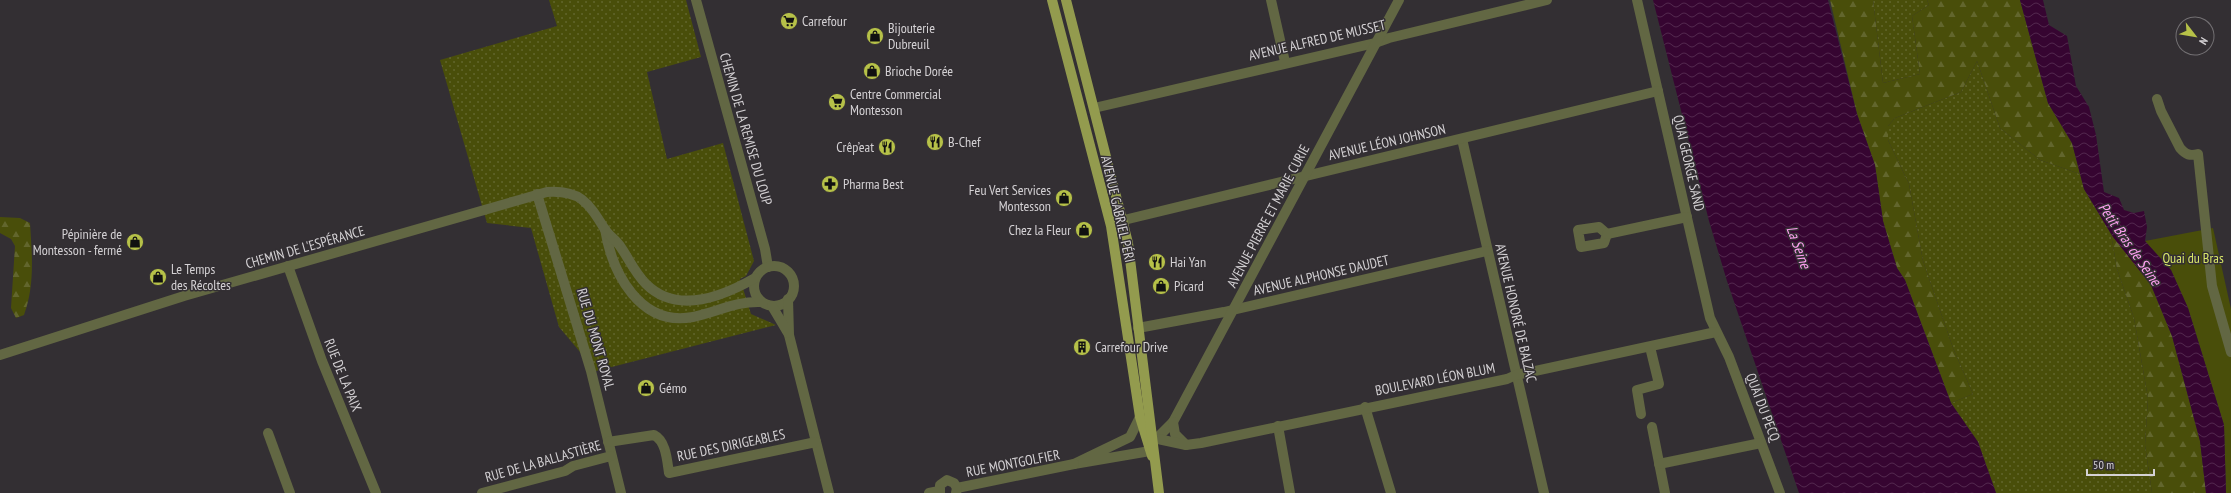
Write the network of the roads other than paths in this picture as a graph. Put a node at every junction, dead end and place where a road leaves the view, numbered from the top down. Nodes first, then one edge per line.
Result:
1 (696, 0) edge
2 (1052, 0) edge
3 (1066, 0) edge
4 (1270, 0) edge
5 (1399, 0) edge
6 (1548, 0) edge
7 (1637, 0) edge
8 (1375, 43) junction
9 (1285, 62) junction
10 (1658, 91) junction
11 (2157, 99) dead end
12 (1094, 108) junction
13 (1462, 139) junction
14 (1304, 176) junction
15 (537, 194) junction
16 (1687, 216) junction
17 (1124, 220) junction
18 (605, 229) junction
19 (1607, 234) dead end
20 (1487, 251) junction
21 (288, 266) junction
22 (768, 267) junction
23 (755, 278) junction
24 (788, 300) junction
25 (761, 302) junction
26 (772, 306) junction
27 (1234, 309) junction
28 (1138, 328) junction
29 (1716, 332) junction
30 (789, 335) junction
31 (1650, 347) junction
32 (2231, 352) edge
33 (0, 355) edge
34 (1516, 375) junction
35 (1365, 407) junction
36 (1641, 414) dead end
37 (1140, 417) junction
38 (1173, 422) junction
39 (1278, 426) junction
40 (1652, 427) dead end
41 (268, 433) dead end
42 (608, 442) junction
43 (816, 442) junction
44 (1762, 443) junction
45 (1155, 445) junction
46 (1186, 445) junction
47 (611, 456) junction
48 (1074, 464) junction
49 (1659, 464) junction
50 (956, 491) edge
51 (940, 492) edge
52 (290, 493) edge
53 (376, 493) edge
54 (482, 493) edge
55 (621, 493) edge
56 (829, 493) edge
57 (929, 493) edge
58 (1160, 493) edge
59 (1290, 493) edge
60 (1391, 493) edge
61 (1544, 493) edge
62 (1665, 493) edge
63 (1780, 493) edge

1 - 22 street, CHEMIN DE LA REMISE DU LOUP
2 - 37 main road, AVENUE GABRIEL PÉRI
3 - 12 main road, AVENUE GABRIEL PÉRI
4 - 9 street
5 - 8 street, AVENUE PIERRE ET MARIE CURIE
6 - 8 street, AVENUE ALFRED DE MUSSET
7 - 10 street, QUAI GEORGE SAND
8 - 9 street, AVENUE ALFRED DE MUSSET
8 - 14 street, AVENUE PIERRE ET MARIE CURIE
9 - 12 street, AVENUE ALFRED DE MUSSET
10 - 13 street, AVENUE LÉON JOHNSON
10 - 16 street, QUAI GEORGE SAND
11 - 32 street
12 - 17 main road, AVENUE GABRIEL PÉRI
13 - 14 street, AVENUE LÉON JOHNSON
13 - 20 street, AVENUE HONORÉ DE BALZAC
14 - 17 street, AVENUE LÉON JOHNSON
14 - 27 street, AVENUE PIERRE ET MARIE CURIE
15 - 18 street, CHEMIN DE L'ESPÉRANCE
15 - 21 street, CHEMIN DE L'ESPÉRANCE
15 - 42 street, RUE DU MONT ROYAL
16 - 19 street
16 - 29 street, QUAI GEORGE SAND
17 - 28 main road, AVENUE GABRIEL PÉRI
18 - 23 street, CHEMIN DE L'ESPÉRANCE
18 - 25 street, CHEMIN DE L'ESPÉRANCE
20 - 27 street, AVENUE ALPHONSE DAUDET
20 - 34 street, AVENUE HONORÉ DE BALZAC
21 - 33 street, CHEMIN DE L'ESPÉRANCE
21 - 53 street, RUE DE LA PAIX
22 - 23 street
22 - 24 street
23 - 25 street
24 - 26 street
24 - 30 street
25 - 26 street
26 - 30 street
27 - 28 street, AVENUE ALPHONSE DAUDET
27 - 38 street, AVENUE PIERRE ET MARIE CURIE
28 - 45 main road, AVENUE GABRIEL PÉRI
29 - 31 street, BOULEVARD LÉON BLUM
29 - 44 street, QUAI DU PECQ
30 - 43 street
31 - 34 street, BOULEVARD LÉON BLUM
31 - 36 street
34 - 35 street, BOULEVARD LÉON BLUM
34 - 61 street, AVENUE HONORÉ DE BALZAC
35 - 39 street, BOULEVARD LÉON BLUM
35 - 60 street
37 - 45 main road, AVENUE GABRIEL PÉRI
37 - 48 street, RUE MONTGOLFIER
38 - 45 street, AVENUE PIERRE ET MARIE CURIE
38 - 46 street
39 - 46 street, BOULEVARD LÉON BLUM
39 - 59 street
40 - 49 street
41 - 52 street
42 - 43 street, RUE DES DIRIGEABLES
42 - 47 street, RUE DU MONT ROYAL
43 - 56 street
44 - 49 street
44 - 63 street, QUAI DU PECQ
45 - 46 street, BOULEVARD LÉON BLUM
45 - 48 street, RUE MONTGOLFIER
45 - 58 main road
47 - 54 street, RUE DE LA BALLASTIÈRE
47 - 55 street, RUE DU MONT ROYAL
48 - 50 street, RUE MONTGOLFIER
49 - 62 street
50 - 51 street, RUE MONTGOLFIER
51 - 57 street, RUE MONTGOLFIER

